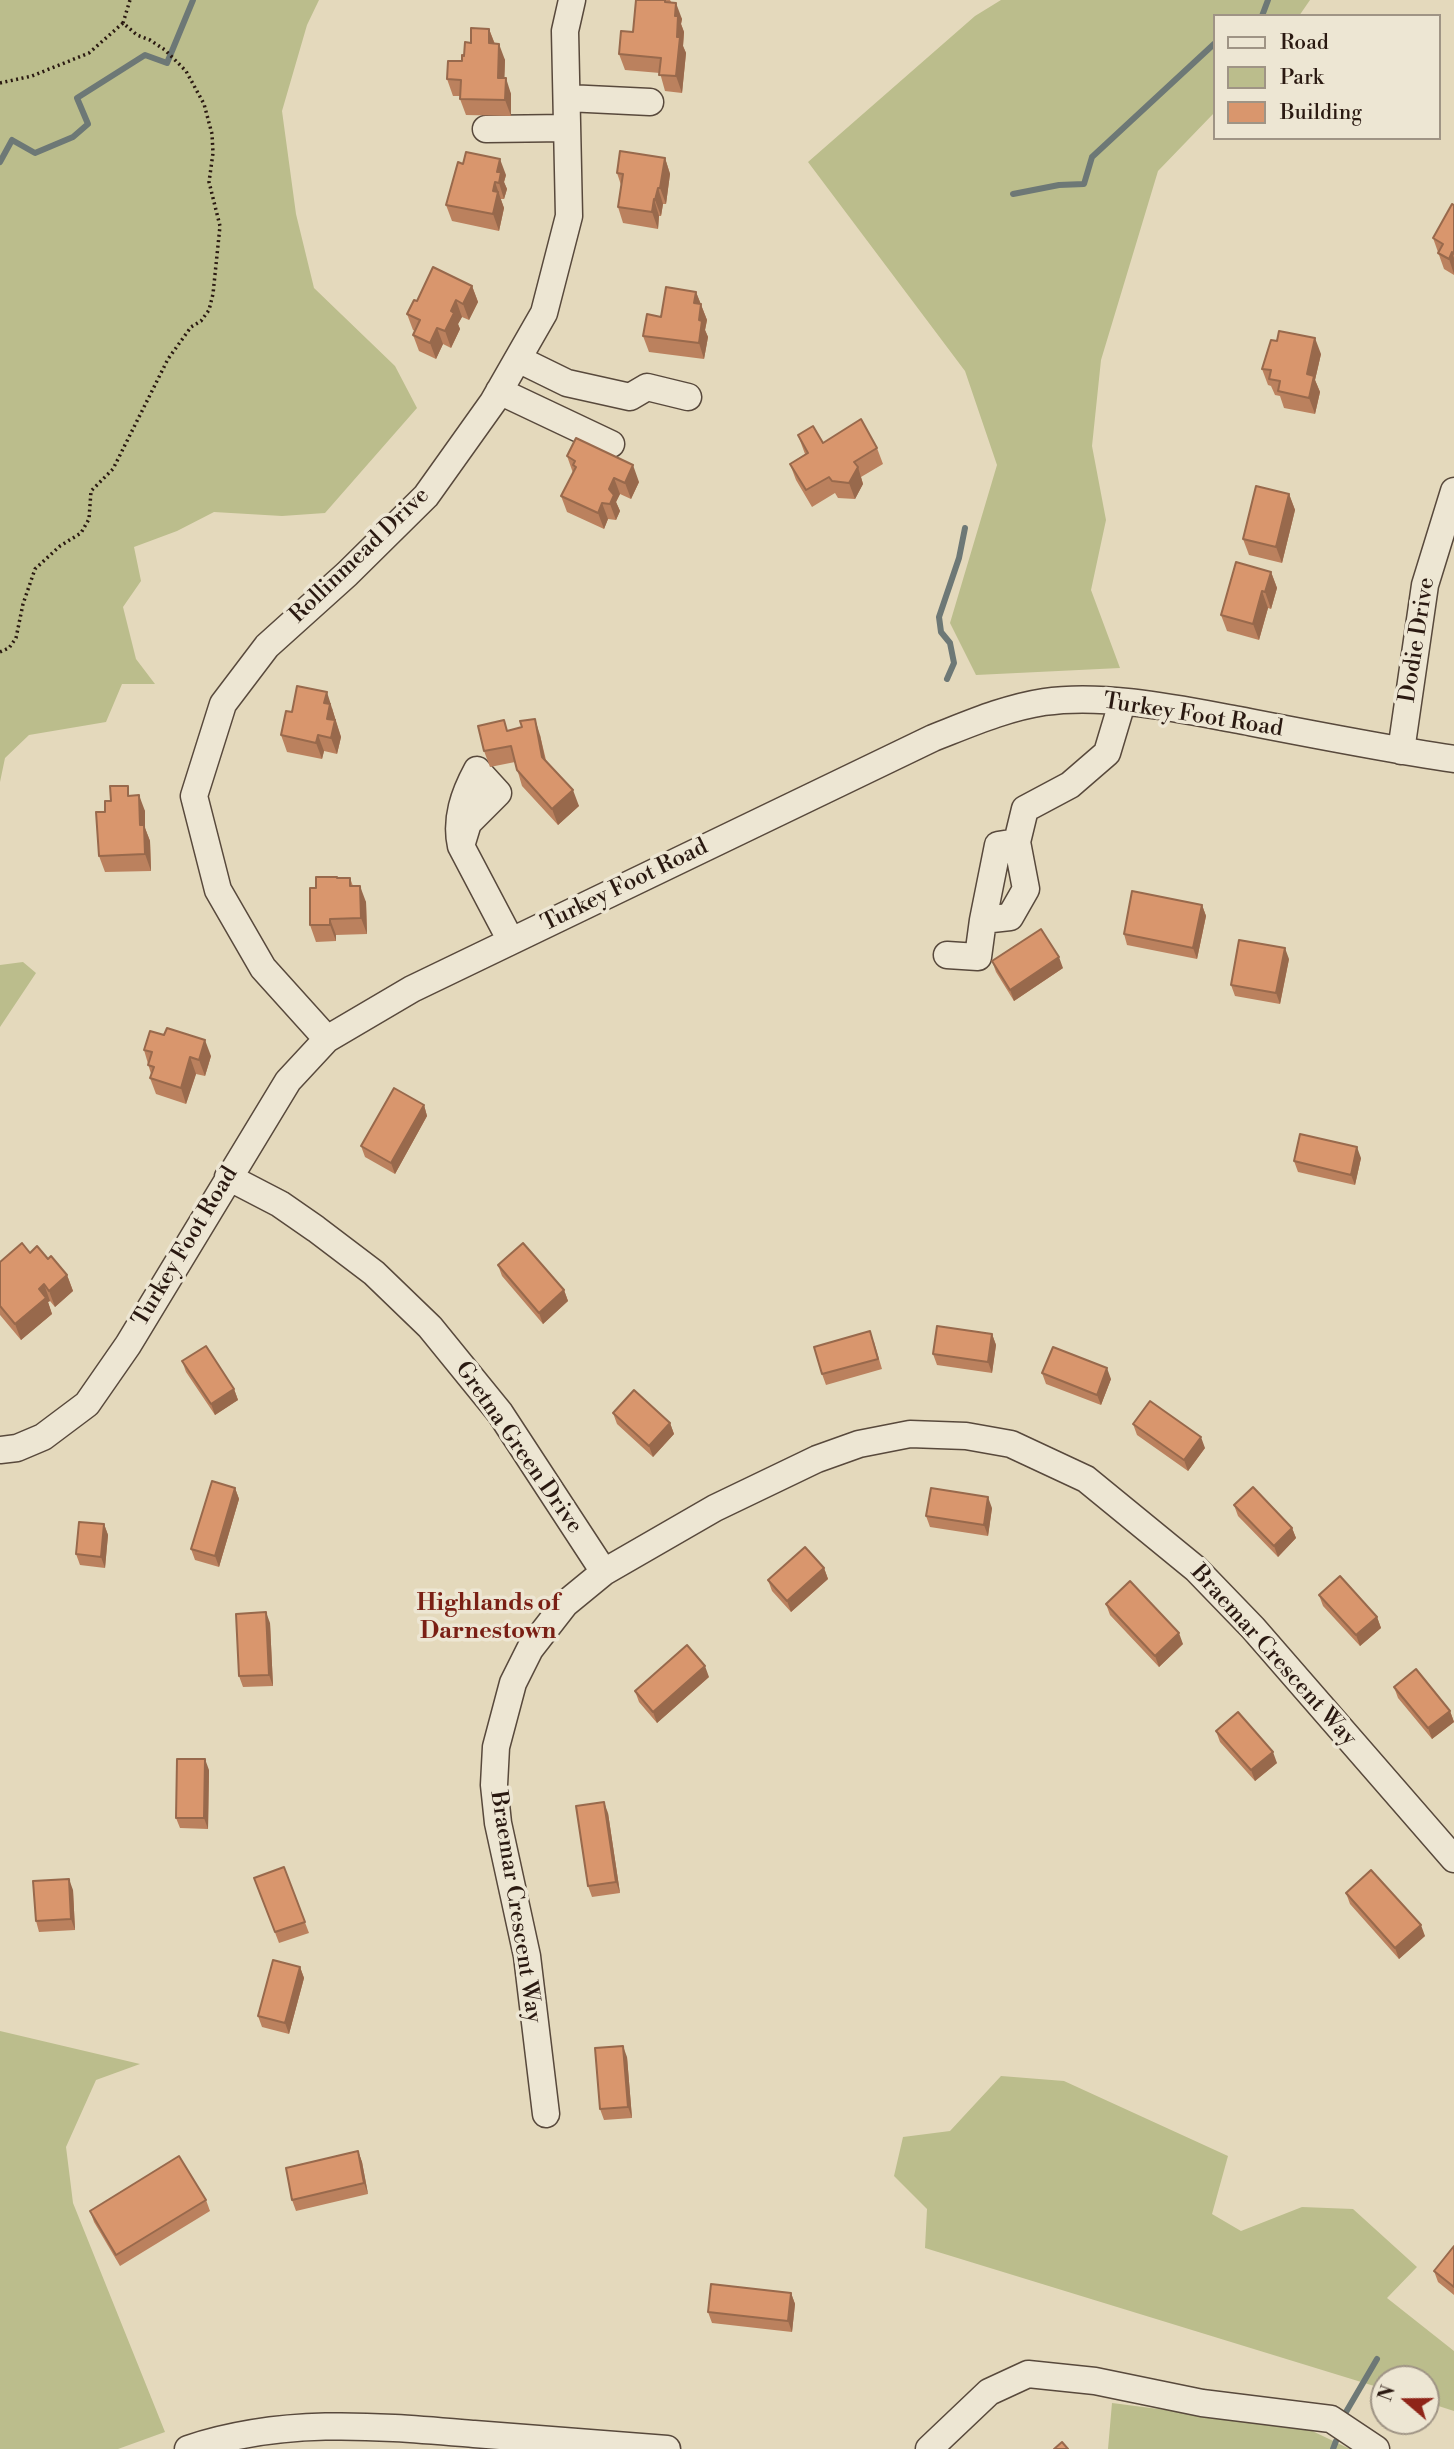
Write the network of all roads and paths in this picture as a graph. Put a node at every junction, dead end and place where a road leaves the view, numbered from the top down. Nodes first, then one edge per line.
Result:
1 (130, 0) edge
2 (572, 0) edge
3 (123, 23) junction
4 (0, 83) edge
5 (567, 98) junction
6 (650, 102) dead end
7 (567, 128) junction
8 (486, 129) dead end
9 (518, 359) junction
10 (499, 391) junction
11 (688, 397) dead end
12 (611, 444) dead end
13 (1454, 491) edge
14 (0, 652) edge
15 (1122, 703) junction
16 (1401, 751) junction
17 (1454, 759) edge
18 (1017, 842) junction
19 (461, 846) dead end
20 (983, 920) junction
21 (511, 941) junction
22 (947, 954) dead end
23 (327, 1039) junction
24 (228, 1177) junction
25 (0, 1450) edge
26 (604, 1572) junction
27 (1454, 1859) edge
28 (546, 2114) dead end
29 (188, 2449) edge
30 (667, 2449) edge
31 (929, 2449) edge
32 (1376, 2449) edge

1 - 3 path
2 - 5 street, Rollinmead Drive
3 - 4 path
3 - 14 path
5 - 6 street
5 - 7 street, Rollinmead Drive
7 - 8 street
7 - 9 street, Rollinmead Drive
9 - 10 street, Rollinmead Drive
9 - 11 street
10 - 12 street
10 - 23 street, Rollinmead Drive
13 - 16 street, Dodie Drive
15 - 16 street, Turkey Foot Road
15 - 18 street
15 - 21 street, Turkey Foot Road
16 - 17 street, Turkey Foot Road
18 - 20 street
18 - 20 street
19 - 21 street
20 - 22 street
21 - 23 street, Turkey Foot Road
23 - 24 street, Turkey Foot Road
24 - 25 street, Turkey Foot Road
24 - 26 street, Gretna Green Drive
26 - 27 street, Braemar Crescent Way
26 - 28 street, Braemar Crescent Way
29 - 30 street
31 - 32 street

